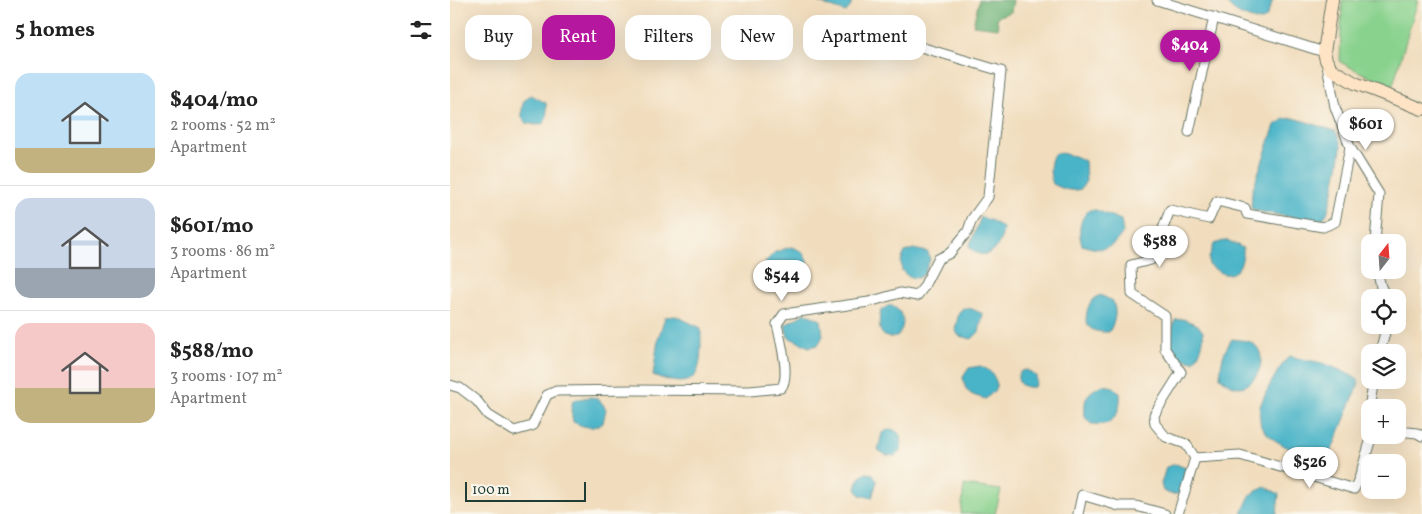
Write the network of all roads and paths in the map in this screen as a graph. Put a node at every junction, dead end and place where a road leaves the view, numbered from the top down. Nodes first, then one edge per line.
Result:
1 (1157, 0) edge
2 (1332, 0) edge
3 (1214, 18) junction
4 (926, 49) edge
5 (1325, 56) junction
6 (1422, 109) edge
7 (1189, 132) dead end
8 (1350, 147) junction
9 (1376, 234) edge
10 (450, 385) edge
11 (1406, 432) edge
12 (1422, 436) edge
13 (1369, 444) edge
14 (1196, 458) junction
15 (1078, 514) edge
16 (1165, 514) edge
17 (1178, 514) edge

1 - 3 street
2 - 5 street
3 - 5 street
3 - 7 street
4 - 10 street
5 - 6 street
5 - 8 street
8 - 9 street
8 - 14 street
11 - 12 street
13 - 14 street
14 - 17 street
15 - 16 street

